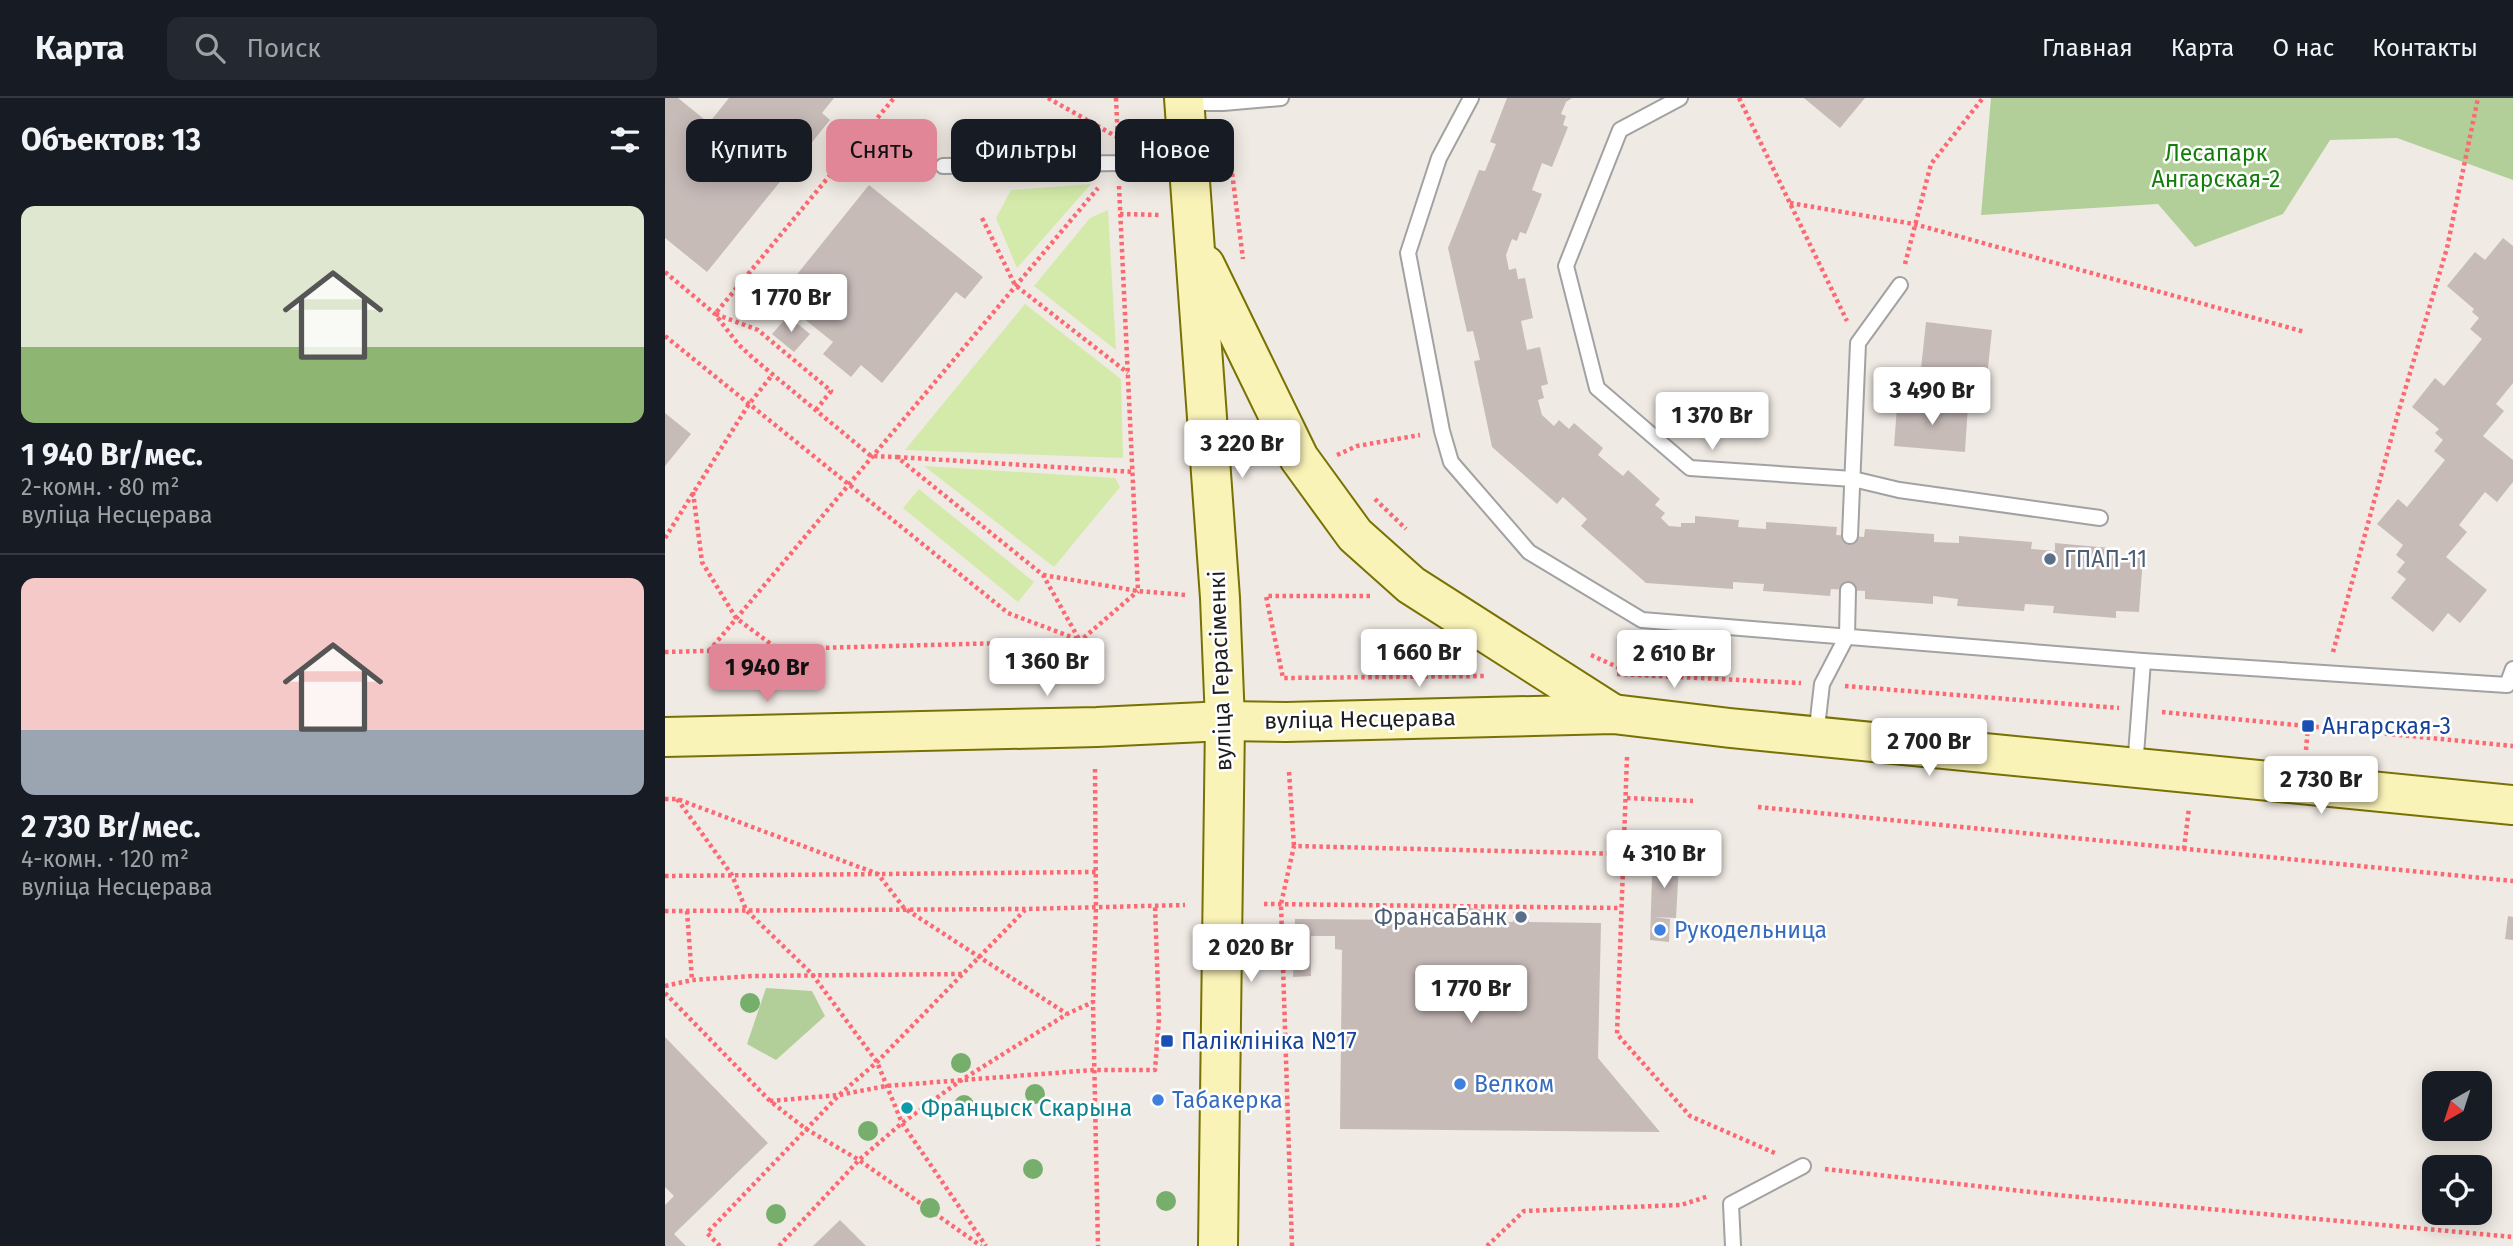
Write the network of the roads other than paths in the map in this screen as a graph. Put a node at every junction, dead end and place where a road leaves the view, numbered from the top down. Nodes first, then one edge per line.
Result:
1 (1281, 98) edge
2 (1471, 98) edge
3 (1680, 98) edge
4 (1264, 99) edge
5 (1184, 101) edge
6 (1185, 119) edge
7 (1115, 163) edge
8 (943, 166) dead end
9 (1190, 182) edge
10 (1195, 243) junction
11 (1900, 285) road end
12 (1853, 479) junction
13 (2100, 518) dead end
14 (1850, 536) dead end
15 (1848, 590) dead end
16 (1847, 636) junction
17 (2143, 661) junction
18 (2513, 669) edge
19 (1613, 714) junction
20 (1225, 721) junction
21 (1816, 736) junction
22 (665, 737) edge
23 (2135, 768) junction
24 (2513, 805) edge
25 (1803, 1166) road end
26 (1218, 1246) edge
27 (1734, 1246) edge

1 - 4 lane
2 - 16 lane
3 - 12 lane
4 - 5 lane
5 - 6 main road, вуліца Герасіменкі
7 - 8 lane
9 - 10 main road, вуліца Герасіменкі
10 - 19 main road
10 - 20 main road, вуліца Герасіменкі
11 - 12 lane
12 - 13 lane
12 - 14 lane
15 - 16 lane
16 - 17 lane
16 - 21 lane
17 - 18 lane
17 - 23 lane
19 - 20 main road, вуліца Несцерава
19 - 21 main road, вуліца Несцерава
20 - 22 main road, вуліца Несцерава
20 - 26 main road, вуліца Герасіменкі
21 - 23 main road, вуліца Несцерава
23 - 24 main road, вуліца Несцерава
25 - 27 lane

